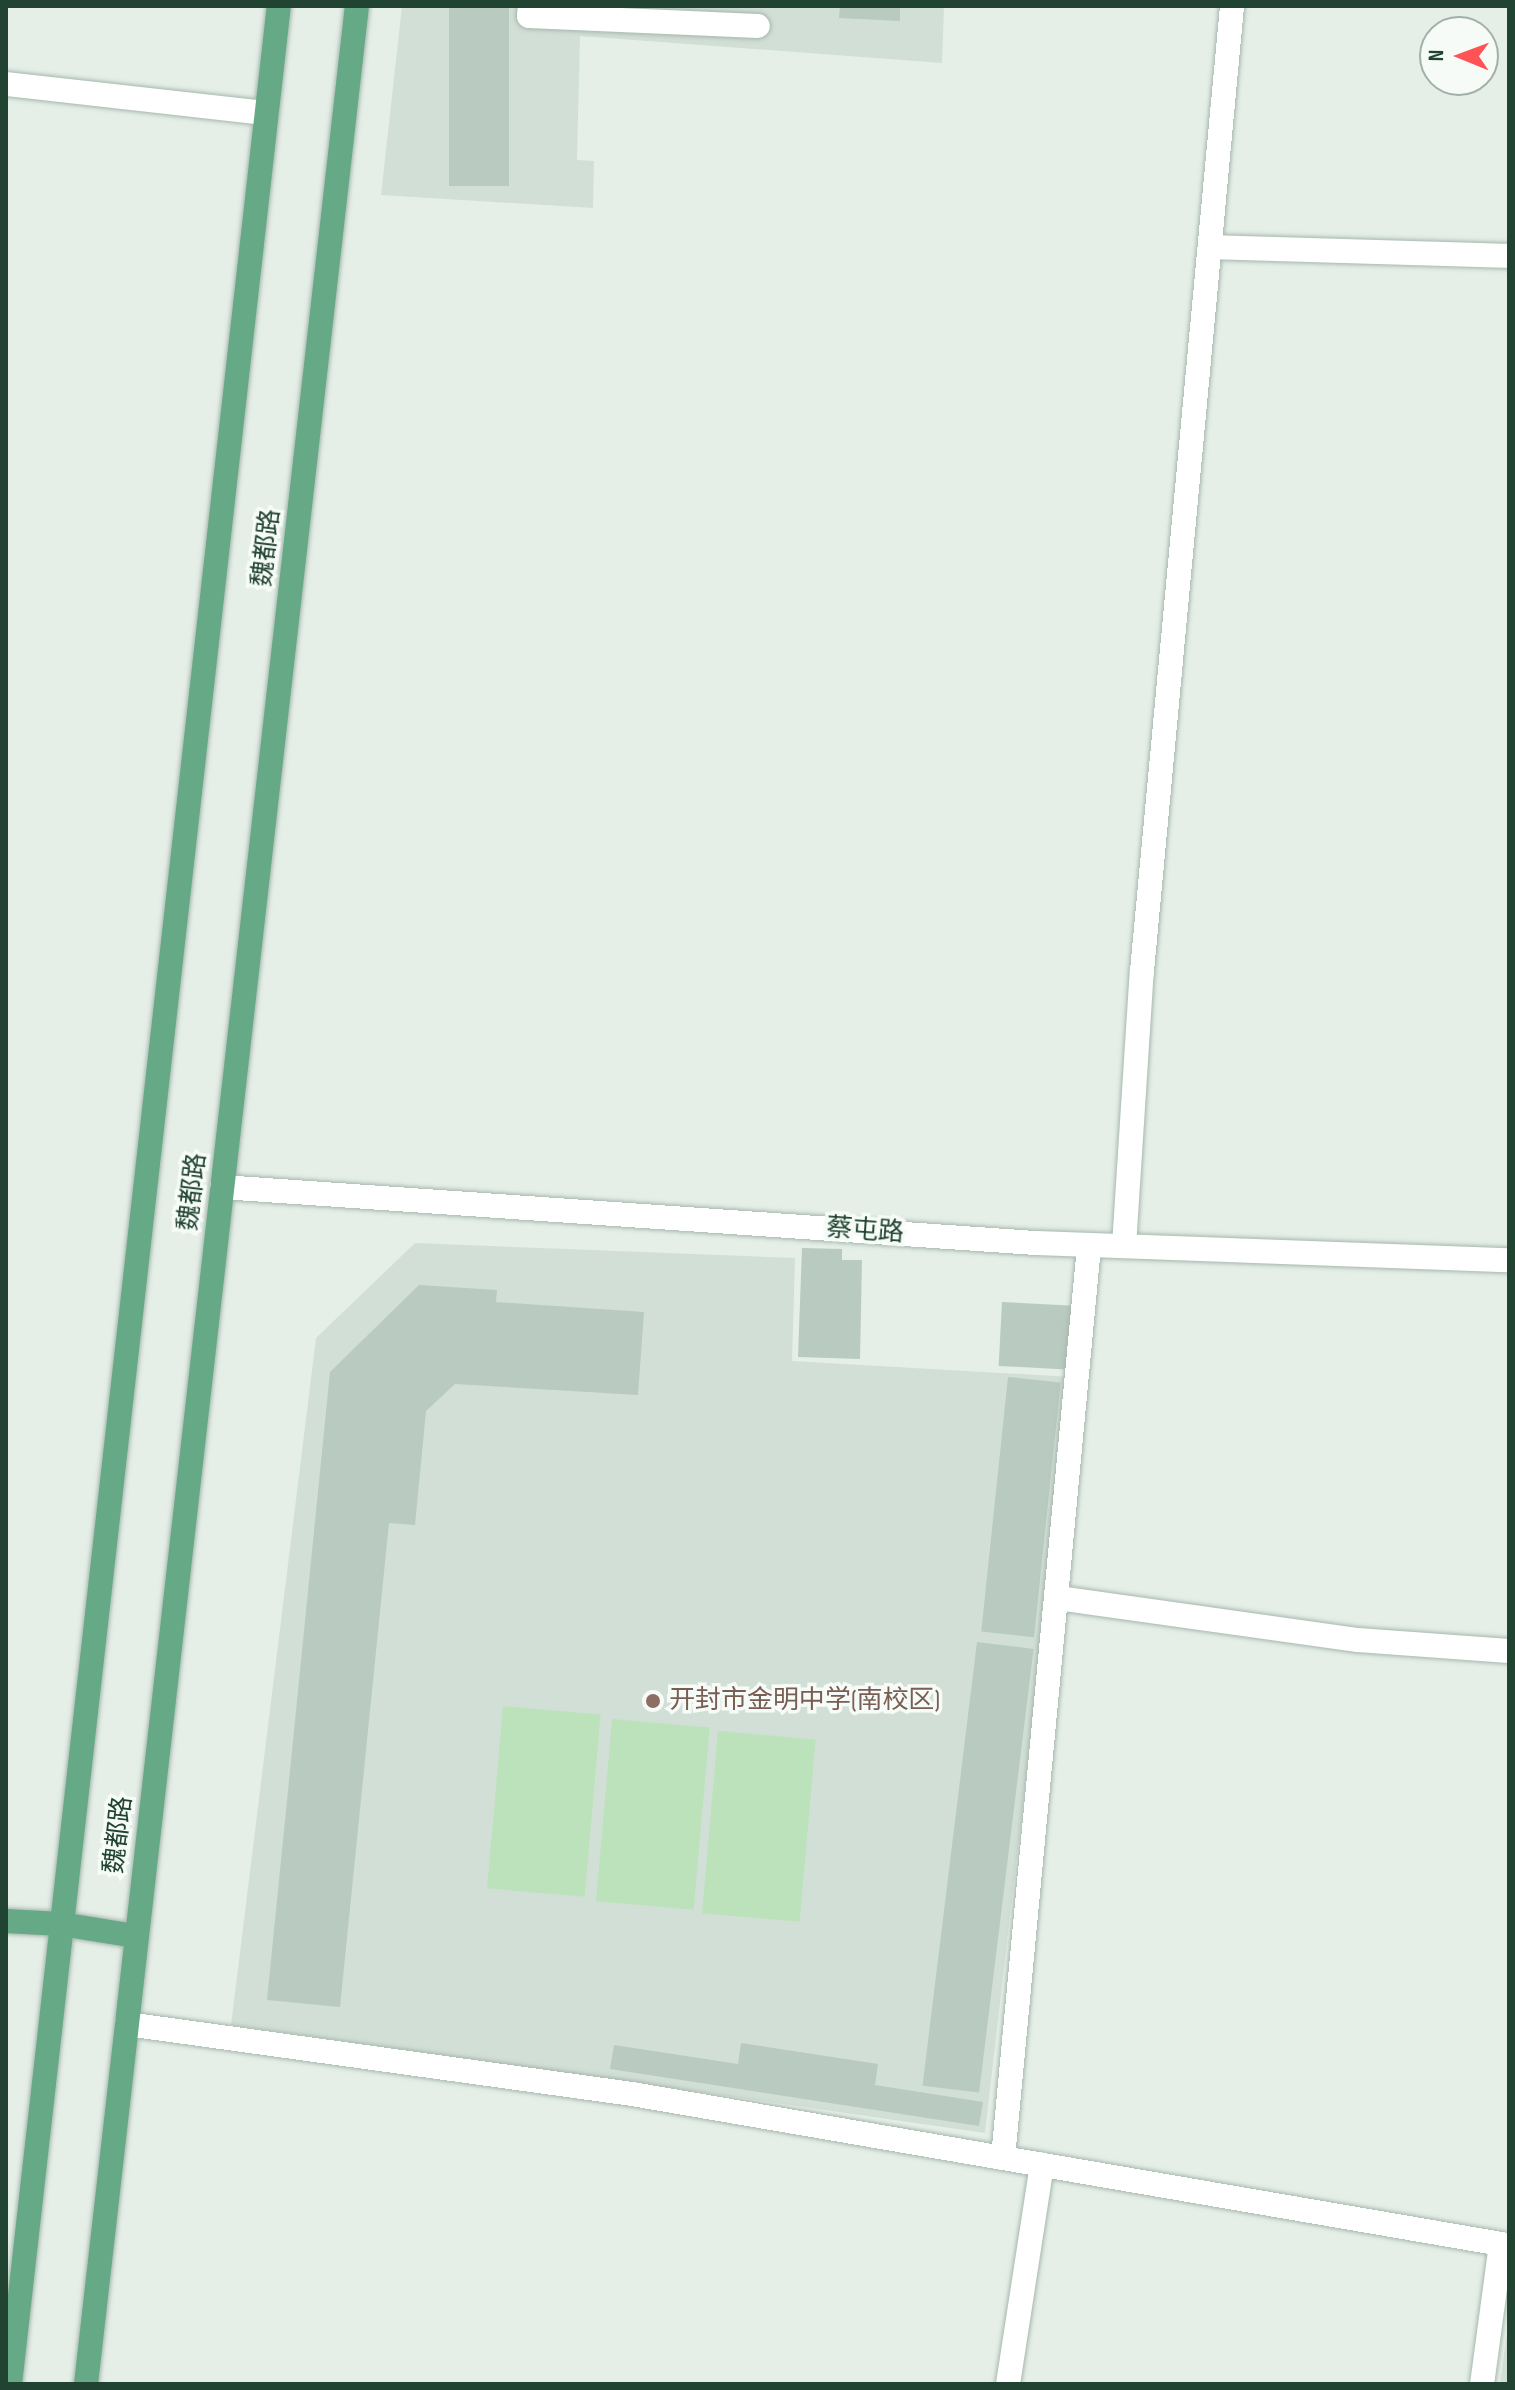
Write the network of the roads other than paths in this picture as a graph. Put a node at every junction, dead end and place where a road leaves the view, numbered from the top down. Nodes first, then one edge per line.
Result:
1 (279, 6) edge
2 (357, 6) edge
3 (530, 6) edge
4 (1232, 6) edge
5 (758, 26) dead end
6 (6, 84) edge
7 (266, 113) junction
8 (1211, 247) junction
9 (1509, 256) edge
10 (222, 1187) junction
11 (1089, 1246) junction
12 (1124, 1246) junction
13 (1509, 1260) edge
14 (1058, 1598) junction
15 (1509, 1651) edge
16 (6, 1921) edge
17 (61, 1924) junction
18 (135, 1936) junction
19 (127, 2024) junction
20 (1003, 2158) junction
21 (1042, 2165) junction
22 (10, 2384) edge
23 (86, 2384) edge
24 (1008, 2384) edge
25 (1482, 2384) edge

1 - 7 main road, 魏都路
2 - 10 main road, 魏都路
3 - 5 street
4 - 8 street
6 - 7 street
7 - 17 main road, 魏都路
8 - 9 street
8 - 12 street
10 - 11 street, 蔡屯路
10 - 18 main road, 魏都路
11 - 12 street, 蔡屯路
11 - 14 street
12 - 13 street, 蔡屯路
14 - 15 street
14 - 20 street
16 - 17 main road
17 - 18 main road
17 - 22 main road, 魏都路
18 - 19 main road, 魏都路
19 - 20 street
19 - 23 main road, 魏都路
20 - 21 street
21 - 24 street
21 - 25 street

